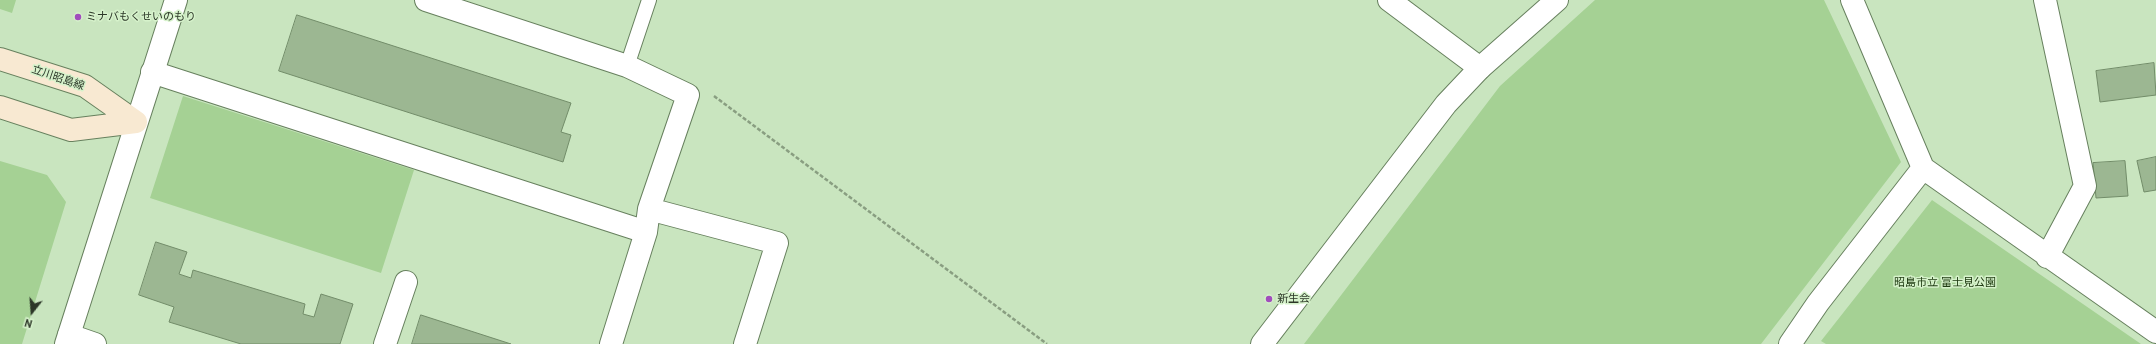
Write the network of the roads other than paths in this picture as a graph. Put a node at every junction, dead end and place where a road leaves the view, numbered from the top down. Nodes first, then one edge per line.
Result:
1 (176, 0) edge
2 (426, 0) edge
3 (649, 0) edge
4 (1389, 0) edge
5 (1557, 0) edge
6 (1852, 0) edge
7 (2047, 0) edge
8 (0, 59) edge
9 (627, 66) junction
10 (1480, 68) junction
11 (152, 72) junction
12 (0, 107) edge
13 (136, 122) junction
14 (1923, 168) junction
15 (649, 209) junction
16 (646, 232) junction
17 (2047, 257) junction
18 (406, 282) dead end
19 (2156, 332) edge
20 (67, 340) edge
21 (95, 344) edge
22 (385, 344) edge
23 (610, 344) edge
24 (745, 344) edge
25 (1262, 344) edge
26 (1790, 344) edge

1 - 11 street
2 - 9 street
3 - 9 lane
4 - 10 street
5 - 10 street
6 - 14 street
7 - 17 street
8 - 13 main road, 立川昭島線
9 - 15 street
10 - 25 street
11 - 13 street
11 - 16 street
12 - 13 main road
13 - 20 street
14 - 17 street
14 - 26 street
15 - 16 street
15 - 24 street
16 - 23 street
17 - 19 street
18 - 22 street
20 - 21 street

